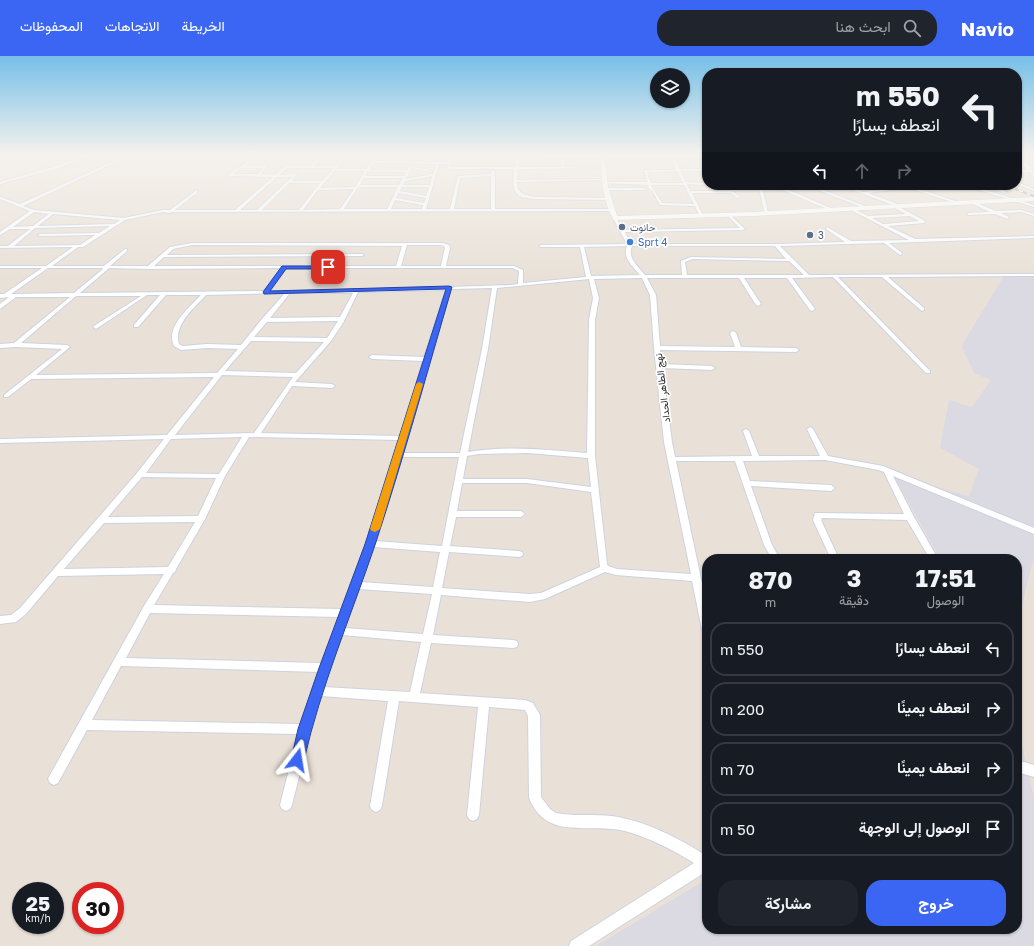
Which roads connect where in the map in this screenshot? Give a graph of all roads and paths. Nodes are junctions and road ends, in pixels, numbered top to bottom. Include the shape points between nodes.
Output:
1 (39, 197) edge
2 (190, 197) edge
3 (253, 197) edge
4 (273, 197) edge
5 (311, 197) edge
6 (350, 197) edge
7 (420, 197) edge
8 (455, 197) edge
9 (493, 197) edge
10 (525, 197) edge
11 (657, 197) edge
12 (691, 197) edge
13 (763, 197) edge
14 (801, 197) edge
15 (838, 197) edge
16 (872, 197) edge
17 (939, 197) edge
18 (1002, 197) edge
19 (1015, 197) edge
20 (0, 198) edge
21 (427, 198) joint
22 (394, 199) joint
23 (608, 199) joint
24 (1034, 199) edge
25 (1014, 200) junction
26 (1024, 200) junction
27 (956, 202) junction
28 (972, 202) junction
29 (425, 204) junction
30 (21, 205) junction
31 (696, 205) junction
32 (896, 206) junction
33 (1034, 206) edge
34 (868, 208) junction
35 (389, 209) junction
36 (424, 209) junction
37 (851, 209) junction
38 (237, 210) junction
39 (259, 210) junction
40 (342, 210) junction
41 (452, 210) junction
42 (493, 210) junction
43 (612, 210) junction
44 (833, 210) junction
45 (33, 211) junction
46 (171, 211) junction
47 (300, 211) junction
48 (53, 212) junction
49 (766, 213) junction
50 (996, 213) junction
51 (68, 214) junction
52 (968, 214) dead end
53 (700, 215) junction
54 (728, 215) junction
55 (911, 215) junction
56 (1034, 215) edge
57 (162, 216) dead end
58 (868, 217) junction
59 (112, 218) junction
60 (615, 218) junction
61 (1008, 218) dead end
62 (124, 219) junction
63 (56, 223) dead end
64 (115, 225) junction
65 (882, 225) junction
66 (51, 226) junction
67 (35, 227) junction
68 (8, 228) junction
69 (827, 228) dead end
70 (624, 231) junction
71 (0, 234) edge
72 (101, 234) junction
73 (40, 235) junction
74 (1034, 237) edge
75 (36, 239) dead end
76 (884, 241) junction
77 (914, 241) junction
78 (849, 242) junction
79 (31, 243) dead end
80 (215, 243) junction
81 (320, 244) junction
82 (368, 244) junction
83 (405, 244) junction
84 (269, 245) junction
85 (630, 245) junction
86 (776, 245) junction
87 (26, 246) junction
88 (541, 246) dead end
89 (582, 246) junction
90 (4, 247) edge
91 (77, 247) junction
92 (126, 250) dead end
93 (900, 254) dead end
94 (258, 255) junction
95 (314, 255) junction
96 (362, 255) junction
97 (163, 256) junction
98 (202, 256) junction
99 (790, 260) junction
100 (0, 267) edge
101 (46, 267) junction
102 (353, 267) junction
103 (398, 267) junction
104 (443, 267) junction
105 (105, 268) junction
106 (148, 268) junction
107 (190, 268) junction
108 (246, 268) junction
109 (284, 268) junction
110 (303, 268) junction
111 (1034, 275) edge
112 (740, 276) junction
113 (788, 276) junction
114 (808, 276) junction
115 (834, 276) junction
116 (884, 276) junction
117 (590, 277) junction
118 (644, 277) junction
119 (685, 277) junction
120 (520, 285) junction
121 (495, 286) junction
122 (449, 287) junction
123 (356, 291) junction
124 (266, 292) junction
125 (289, 292) junction
126 (205, 293) junction
127 (146, 294) junction
128 (164, 294) junction
129 (2, 296) edge
130 (14, 296) junction
131 (75, 296) junction
132 (758, 304) dead end
133 (0, 307) edge
134 (812, 309) dead end
135 (922, 309) dead end
136 (342, 319) junction
137 (264, 320) junction
138 (136, 326) dead end
139 (96, 327) dead end
140 (733, 333) dead end
141 (248, 339) junction
142 (329, 340) junction
143 (16, 345) junction
144 (0, 346) edge
145 (242, 347) junction
146 (657, 348) junction
147 (738, 350) junction
148 (796, 350) dead end
149 (372, 357) dead end
150 (427, 359) junction
151 (660, 366) junction
152 (712, 368) dead end
153 (928, 372) dead end
154 (220, 374) junction
155 (297, 375) junction
156 (30, 377) junction
157 (290, 384) junction
158 (332, 386) dead end
159 (6, 396) dead end
160 (810, 429) dead end
161 (746, 431) dead end
162 (252, 435) junction
163 (169, 436) junction
164 (403, 438) junction
165 (0, 441) edge
166 (398, 455) junction
167 (463, 455) junction
168 (591, 456) junction
169 (738, 458) junction
170 (756, 458) junction
171 (825, 458) junction
172 (672, 459) junction
173 (887, 471) junction
174 (140, 476) junction
175 (221, 476) junction
176 (459, 481) junction
177 (747, 483) junction
178 (831, 488) dead end
179 (594, 490) junction
180 (453, 514) junction
181 (521, 514) dead end
182 (910, 517) junction
183 (201, 519) junction
184 (102, 520) junction
185 (1034, 531) edge
186 (370, 544) junction
187 (446, 548) junction
188 (519, 554) dead end
189 (773, 554) edge
190 (834, 554) edge
191 (931, 554) edge
192 (605, 568) junction
193 (172, 570) junction
194 (56, 573) junction
195 (697, 578) junction
196 (357, 585) junction
197 (438, 591) junction
198 (702, 596) edge
199 (147, 609) junction
200 (346, 613) junction
201 (0, 620) edge
202 (339, 631) junction
203 (428, 639) junction
204 (513, 644) dead end
205 (119, 662) junction
206 (325, 668) junction
207 (318, 691) junction
208 (394, 696) junction
209 (414, 697) junction
210 (484, 702) junction
211 (83, 725) junction
212 (305, 729) junction
213 (1022, 767) edge
214 (1034, 771) edge
215 (54, 778) dead end
216 (286, 805) dead end
217 (376, 806) dead end
218 (473, 815) dead end
219 (702, 860) edge
220 (702, 866) edge
221 (576, 946) edge

1 - 30 street
2 - 46 street
3 - 38 street
4 - 39 street
5 - 47 street
6 - 40 street
7 - 21 street
8 - 41 street
9 - 42 street
10 - 23 street
11 - 31 street via 662,205
12 - 31 street
13 - 49 street
14 - 44 street
15 - 34 street
16 - 32 street
17 - 27 street
18 - 25 street
19 - 26 street
20 - 30 street
21 - 29 street
22 - 29 street
22 - 35 street
23 - 43 street, نهج الطاهر الحداد
24 - 26 street
25 - 26 street
25 - 28 street
25 - 33 street
27 - 28 street
27 - 32 street
28 - 50 street
29 - 36 street
30 - 45 street
31 - 53 street
32 - 34 street
32 - 55 street
34 - 37 street
35 - 36 street
35 - 40 street
36 - 41 street
37 - 44 street
37 - 58 street
38 - 39 street
38 - 46 street
39 - 47 street
40 - 47 street
41 - 42 street
42 - 43 street
43 - 60 street, نهج الطاهر الحداد
44 - 49 street
45 - 48 street
45 - 68 street
46 - 57 street
46 - 62 street via 153,212
48 - 51 street
48 - 67 street
49 - 54 street
50 - 52 street
50 - 56 street via 1024,211
50 - 61 street
51 - 59 street
51 - 59 street via 61,219
53 - 54 street
53 - 60 street
54 - 70 street via 743,229
55 - 58 street
55 - 65 street via 924,222
58 - 65 street
59 - 62 street
60 - 70 street, نهج الطاهر الحداد
62 - 64 street
63 - 66 street
64 - 66 street
64 - 72 street
65 - 77 street
66 - 67 street
66 - 73 street
67 - 68 street
67 - 90 street
68 - 71 street
69 - 78 street
70 - 85 street, نهج الطاهر الحداد
72 - 73 street
72 - 91 street
73 - 75 street
74 - 77 street
76 - 77 street
76 - 78 street
76 - 93 street
78 - 86 street
79 - 87 street
80 - 84 street
80 - 97 street via 174,247
80 - 98 street
81 - 82 street
81 - 84 street
81 - 95 street
82 - 83 street
82 - 96 street
83 - 103 street
83 - 104 street via 447,246
84 - 94 street
85 - 86 street
85 - 89 street
85 - 118 street, نهج الطاهر الحداد via 628,258
86 - 99 street
87 - 90 street
87 - 91 street
88 - 89 street
89 - 117 street
91 - 101 street
92 - 105 street
94 - 95 street
94 - 98 street
94 - 108 street
95 - 96 street
95 - 110 street
96 - 102 street
97 - 98 street
97 - 106 street
98 - 107 street
99 - 114 street
99 - 119 street via 690,258 683,261
100 - 101 street
101 - 105 street
101 - 129 street
102 - 103 street
102 - 110 street
103 - 104 street
104 - 120 street via 517,268 521,272
105 - 106 street
105 - 131 street
106 - 107 street
107 - 108 street
108 - 109 street
109 - 110 street
109 - 124 street
111 - 116 street
112 - 113 street
112 - 119 street
112 - 132 street
113 - 114 street
113 - 134 street
114 - 115 street
115 - 116 street
115 - 153 street
116 - 135 street
117 - 118 street
117 - 120 street
117 - 168 street via 596,298 592,325
118 - 119 street
118 - 146 street, نهج الطاهر الحداد via 653,295
120 - 121 street
121 - 122 street
121 - 167 street via 484,355
122 - 123 street
122 - 150 street
123 - 125 street
123 - 136 street
124 - 125 street
124 - 126 street
125 - 137 street
126 - 128 street
126 - 145 street via 177,326 174,337 176,345 185,348
127 - 128 street
127 - 131 street
127 - 139 street
128 - 138 street
129 - 130 street
130 - 131 street
130 - 133 street
131 - 143 street
136 - 137 street
136 - 142 street
137 - 141 street
140 - 147 street
141 - 142 street
141 - 145 street
142 - 155 street
143 - 144 street
143 - 156 street via 67,346
145 - 154 street
146 - 147 street
146 - 151 street, نهج الطاهر الحداد
147 - 148 street
149 - 150 street
150 - 164 street
151 - 152 street
151 - 172 street, نهج الطاهر الحداد
154 - 155 street
154 - 156 street
154 - 163 street
155 - 157 street
156 - 159 street
157 - 158 street
157 - 162 street
160 - 171 street
161 - 170 street
162 - 163 street
162 - 164 street
162 - 175 street
163 - 165 street
163 - 174 street
164 - 166 street
166 - 167 street
166 - 186 street
167 - 168 street via 528,450
167 - 176 street
168 - 179 street
169 - 170 street
169 - 172 street
169 - 177 street
170 - 171 street
171 - 173 street
172 - 195 street, نهج الطاهر الحداد
173 - 182 street
173 - 185 street
174 - 175 street
174 - 184 street
175 - 183 street
176 - 179 street via 528,481
176 - 180 street
177 - 178 street
177 - 189 street
179 - 192 street
180 - 181 street
180 - 187 street
182 - 190 street via 818,515 817,520
182 - 191 street
183 - 184 street
183 - 193 street
184 - 194 street
186 - 187 street
186 - 196 street
187 - 188 street
187 - 197 street
192 - 195 street via 616,572
192 - 197 street via 534,598
193 - 194 street
193 - 199 street
194 - 201 street via 23,612 13,619
195 - 198 street, نهج الطاهر الحداد
196 - 197 street
196 - 200 street
197 - 203 street
199 - 200 street
199 - 205 street
200 - 202 street
202 - 203 street
202 - 206 street
203 - 204 street
203 - 209 street
205 - 206 street
205 - 211 street
206 - 207 street
207 - 208 street
207 - 212 street
208 - 209 street
208 - 217 street
209 - 210 street
210 - 218 street
210 - 219 street via 525,705 532,710 535,798 546,814 565,820 611,822 636,828 681,847
211 - 212 street
211 - 215 street
212 - 216 street
213 - 214 street
220 - 221 street

